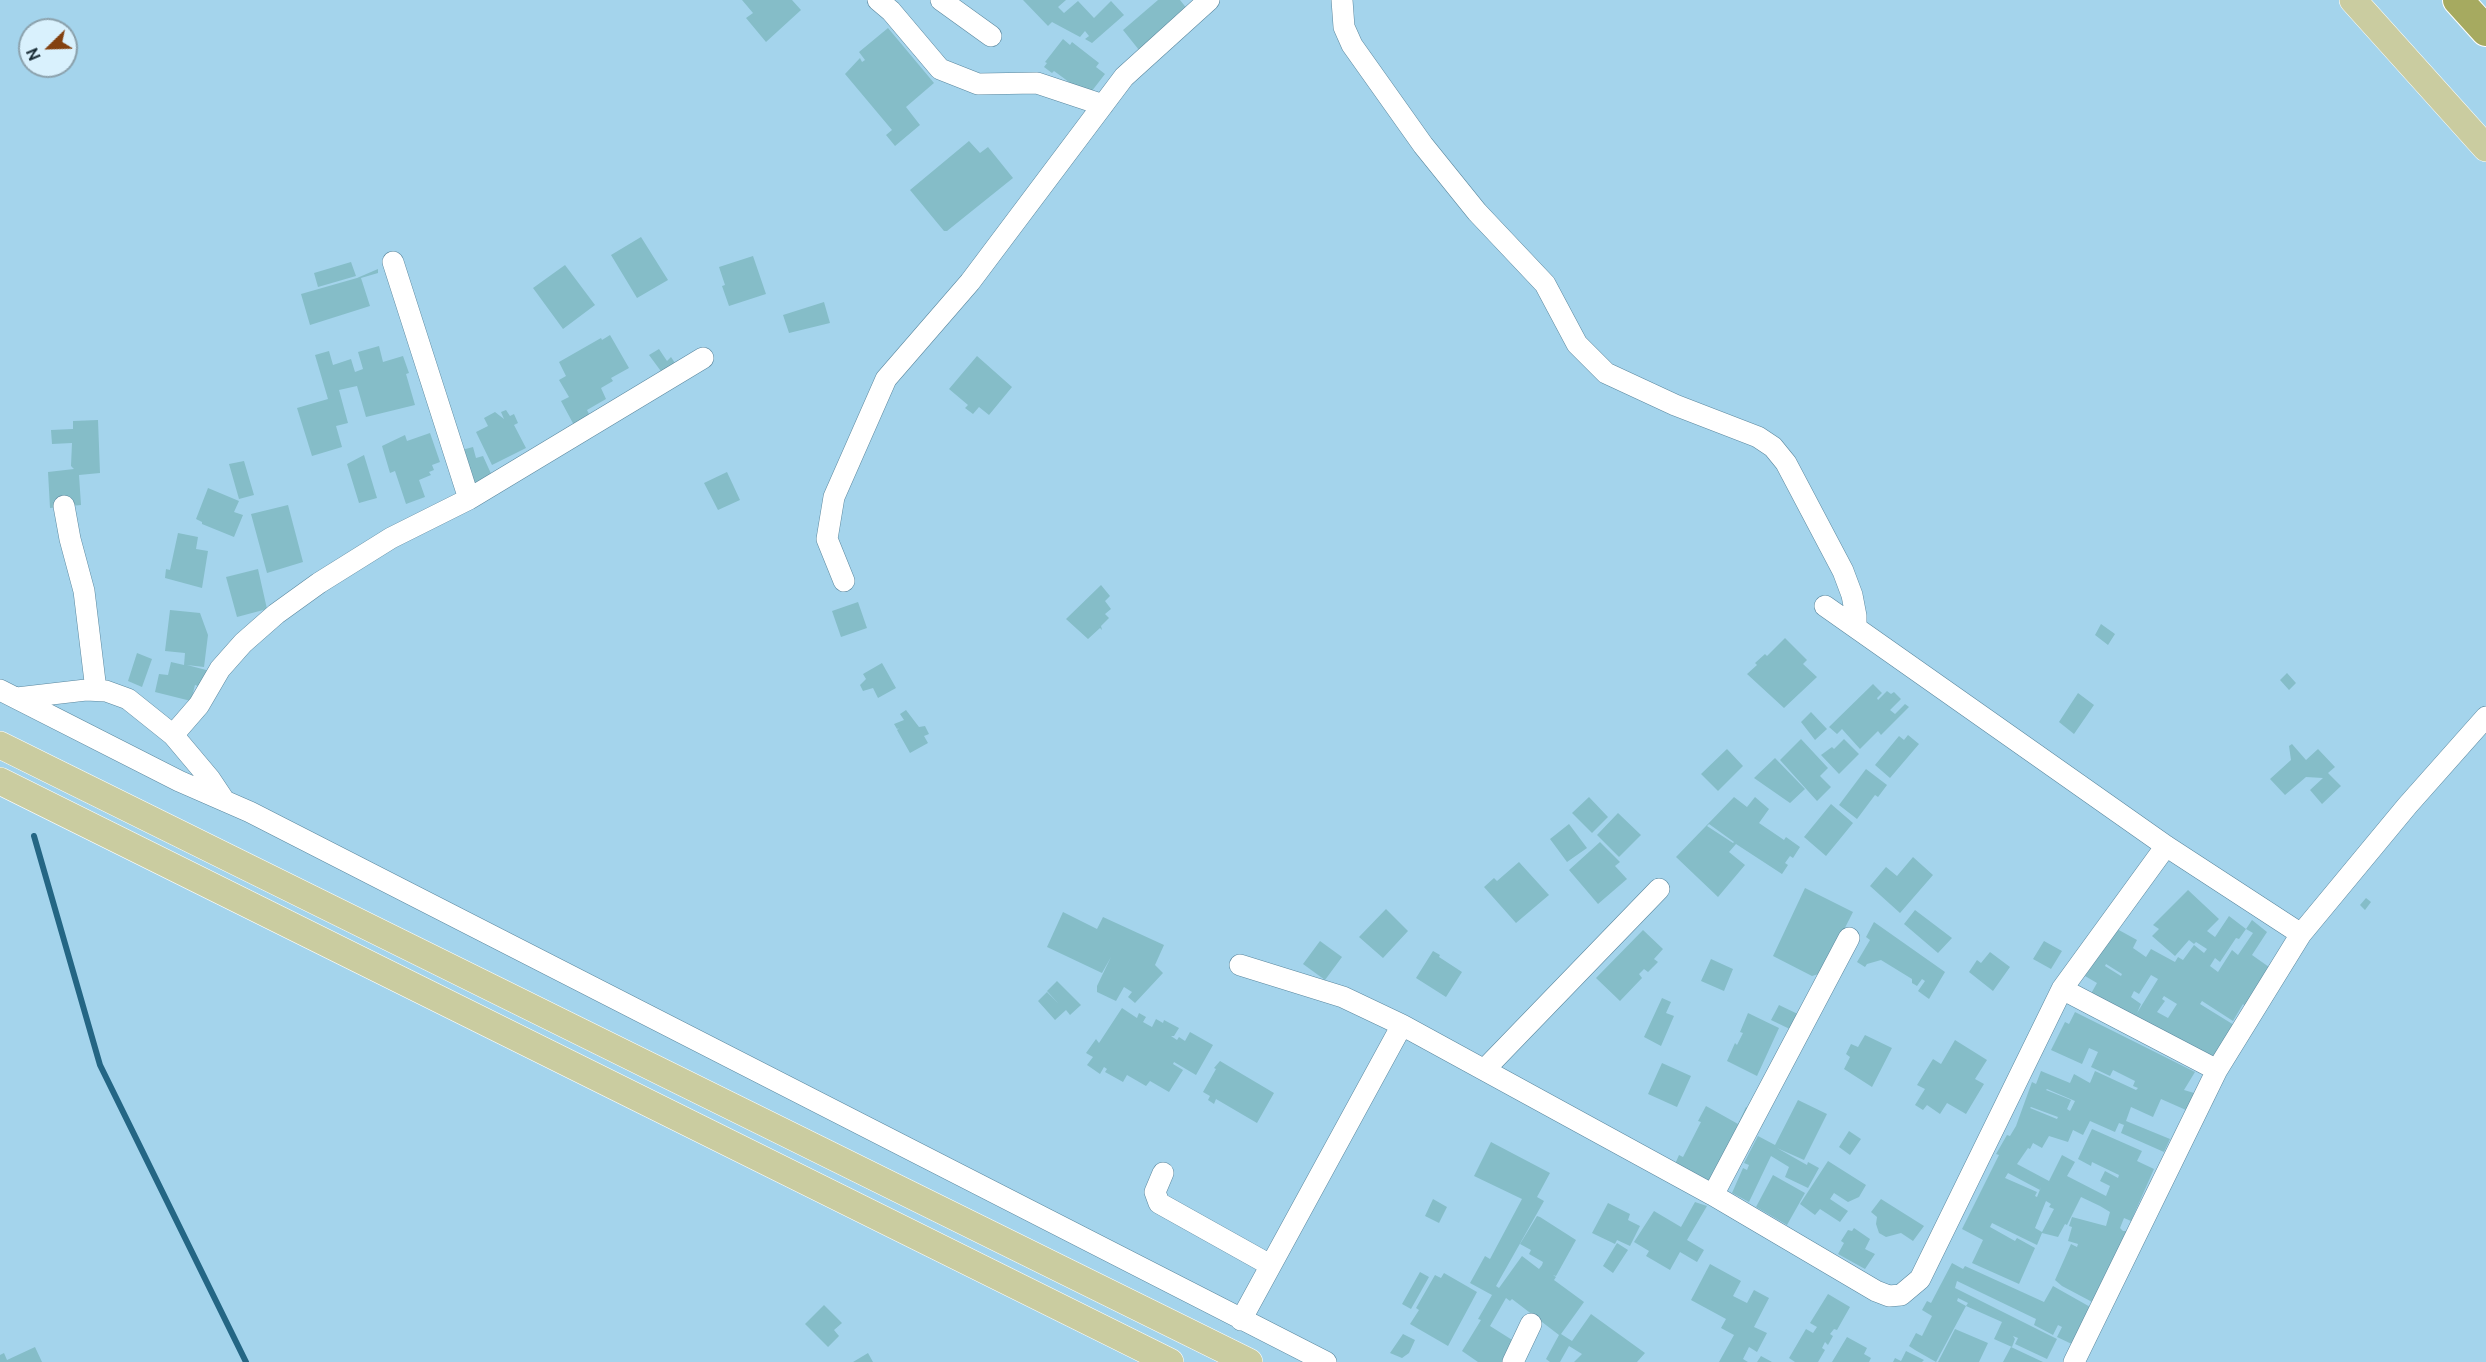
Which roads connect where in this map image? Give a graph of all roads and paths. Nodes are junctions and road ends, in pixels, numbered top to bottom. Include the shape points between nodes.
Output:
1 (878, 0) edge
2 (941, 0) edge
3 (1209, 0) edge
4 (1342, 0) edge
5 (2354, 0) edge
6 (2458, 0) edge
7 (2486, 31) edge
8 (990, 36) dead end
9 (1103, 105) junction
10 (2486, 148) edge
11 (393, 262) dead end
12 (703, 358) dead end
13 (470, 500) junction
14 (64, 506) dead end
15 (844, 581) dead end
16 (1826, 606) dead end
17 (1856, 627) junction
18 (96, 690) junction
19 (8, 694) edge
20 (2486, 717) edge
21 (173, 735) junction
22 (0, 744) edge
23 (0, 781) edge
24 (225, 801) junction
25 (2166, 846) junction
26 (1659, 889) dead end
27 (2301, 934) junction
28 (1849, 938) dead end
29 (1240, 965) dead end
30 (2062, 989) junction
31 (1402, 1025) junction
32 (1485, 1069) junction
33 (2217, 1070) junction
34 (1163, 1173) dead end
35 (1713, 1195) junction
36 (1270, 1265) junction
37 (1241, 1320) junction
38 (1531, 1324) dead end
39 (1170, 1362) edge
40 (1249, 1362) edge
41 (1326, 1362) edge
42 (1513, 1362) edge
43 (2074, 1362) edge

1 - 9 street via 940,69 978,84 1037,83
2 - 8 street
3 - 9 street via 1124,77
4 - 17 street via 1344,27 1352,45 1423,146 1477,212 1545,284 1577,344 1606,373 1758,437 1773,447 1786,463 1843,571
5 - 10 main road
6 - 7 highway
9 - 15 street via 970,282 886,379 834,497 827,539
11 - 13 street
12 - 13 street
13 - 21 street via 391,538 276,614 220,669 195,711
14 - 18 street via 84,591
16 - 17 street
17 - 25 street
18 - 19 street
18 - 21 street via 128,699
19 - 24 street
20 - 27 street
21 - 24 street
22 - 40 main road
23 - 39 main road
24 - 37 street
25 - 27 street
25 - 30 street
26 - 32 street
27 - 33 street
28 - 35 street
29 - 31 street via 1343,997
30 - 33 street
30 - 35 street via 1920,1279 1901,1295 1876,1291
31 - 32 street
31 - 36 street
32 - 35 street
33 - 43 street
34 - 36 street via 1155,1192 1158,1203
36 - 37 street
37 - 41 street
38 - 42 street

